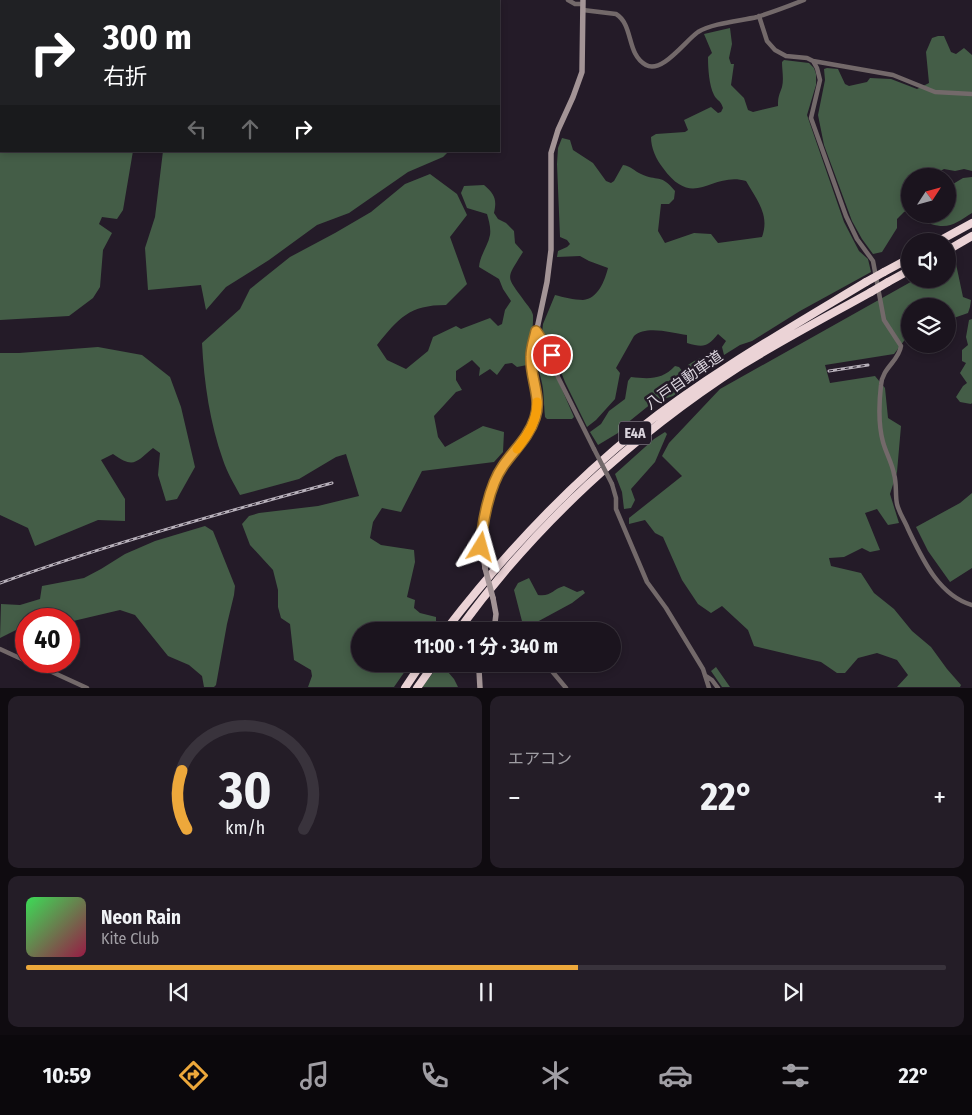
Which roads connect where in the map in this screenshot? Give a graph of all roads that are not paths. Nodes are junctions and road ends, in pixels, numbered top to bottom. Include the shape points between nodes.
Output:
1 (568, 0) edge
2 (804, 0) edge
3 (583, 5) edge
4 (759, 16) junction
5 (813, 62) junction
6 (972, 94) edge
7 (972, 222) edge
8 (953, 233) edge
9 (972, 236) edge
10 (956, 245) edge
11 (901, 263) edge
12 (901, 275) edge
13 (536, 331) junction
14 (972, 605) edge
15 (452, 622) edge
16 (465, 622) edge
17 (495, 622) edge
18 (0, 648) edge
19 (15, 655) edge
20 (416, 672) edge
21 (428, 672) edge
22 (479, 672) edge
23 (553, 672) edge
24 (54, 673) edge
25 (706, 676) junction
26 (87, 688) edge
27 (405, 688) edge
28 (417, 688) edge
29 (480, 688) edge
30 (566, 688) edge
31 (709, 688) edge
32 (718, 688) edge

1 - 3 street
2 - 4 street
3 - 4 street via 620,16 636,56 650,67 665,62 703,30
3 - 13 street via 580,79 551,153 552,250
4 - 5 street via 765,35 775,50
5 - 6 street via 893,75 935,92
5 - 14 street via 820,80 811,118 846,216 873,262 884,320 901,346 900,354 884,372 879,406 883,441 895,475 897,505 934,576 961,602
7 - 8 highway
9 - 10 highway
11 - 15 highway, 八戸自動車道 / E4A, bridge via 736,360 638,430 527,532
12 - 16 highway, 八戸自動車道 / E4A, bridge via 741,366 674,413 574,498 534,538
13 - 17 street, bridge via 531,357 536,417 525,439 494,483 481,540
13 - 25 street, bridge via 552,355 558,378 612,484 616,510 647,582
18 - 19 street
20 - 27 highway
21 - 28 highway
22 - 29 street
23 - 30 street
24 - 26 street
25 - 31 street
25 - 32 street

